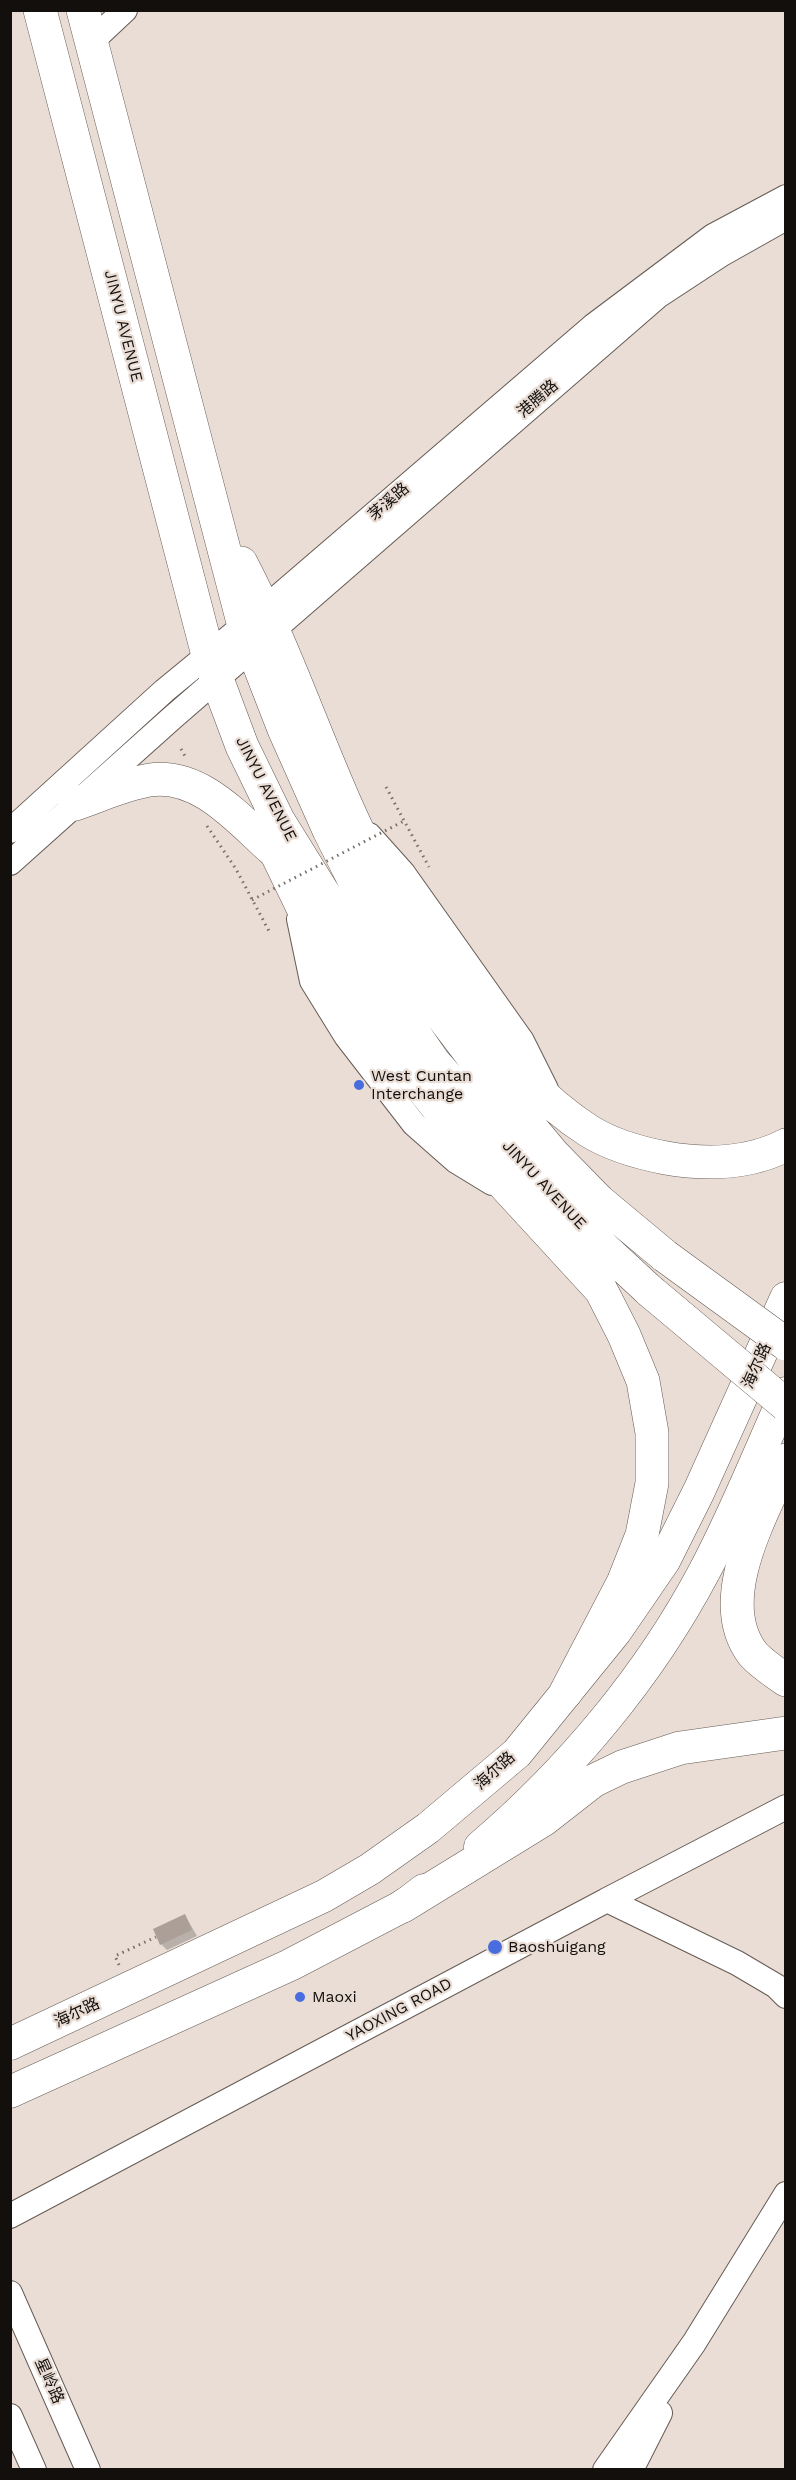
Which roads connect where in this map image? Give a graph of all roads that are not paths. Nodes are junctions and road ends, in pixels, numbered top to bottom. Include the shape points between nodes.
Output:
1 (40, 10) edge
2 (83, 10) edge
3 (125, 10) edge
4 (92, 42) junction
5 (786, 197) edge
6 (786, 218) edge
7 (306, 602) joint
8 (259, 628) junction
9 (213, 667) junction
10 (242, 746) junction
11 (75, 804) junction
12 (10, 831) edge
13 (273, 850) junction
14 (10, 863) edge
15 (786, 1145) edge
16 (786, 1298) edge
17 (786, 1344) edge
18 (786, 1393) edge
19 (786, 1405) edge
20 (786, 1460) edge
21 (786, 1680) edge
22 (566, 1692) junction
23 (786, 1732) edge
24 (786, 1807) edge
25 (606, 1900) junction
26 (403, 1906) junction
27 (786, 1996) edge
28 (10, 2044) edge
29 (10, 2092) edge
30 (786, 2194) edge
31 (10, 2216) edge
32 (10, 2293) edge
33 (694, 2343) junction
34 (10, 2416) edge
35 (34, 2469) edge
36 (88, 2469) edge
37 (605, 2469) edge
38 (631, 2469) edge

1 - 9 highway, JINYU AVENUE
2 - 4 highway, JINYU AVENUE
3 - 4 street
4 - 8 highway, JINYU AVENUE via 214,513
5 - 8 street, 茅溪路 via 713,236 593,326
6 - 7 street, 港腾路 via 658,296
7 - 8 street, 茅溪路
8 - 9 street, 茅溪路
8 - 15 highway via 383,880 465,1005 518,1072 591,1132 635,1152 681,1161 732,1162
8 - 17 highway, JINYU AVENUE, bridge via 329,830 362,896 417,983 553,1154 599,1201 664,1256
9 - 10 highway, JINYU AVENUE
9 - 11 street, 茅溪路
9 - 12 street, 茅溪路 via 164,691
10 - 13 highway
10 - 19 highway, JINYU AVENUE, bridge via 278,820 379,983 433,1060 595,1240
11 - 13 highway via 141,782 176,781 209,794
11 - 14 street, 茅溪路
13 - 22 highway via 319,941 368,1020 417,1084 601,1290 643,1381 652,1433 652,1483 642,1535
16 - 22 main road, 海尔路 via 730,1426 664,1561 616,1631
18 - 26 main road via 704,1572 637,1676 561,1772 516,1817
20 - 21 highway via 748,1549 736,1608 742,1633 753,1653
22 - 28 main road, 海尔路 via 517,1753 428,1828 370,1869 276,1921
23 - 26 highway via 680,1748 622,1767 593,1781 543,1820
24 - 25 street, YAOXING ROAD
25 - 27 street via 737,1963
25 - 31 street, YAOXING ROAD
26 - 29 main road via 290,1965
30 - 33 street
32 - 36 street, 星岭路
33 - 37 street
33 - 38 street
34 - 35 street

